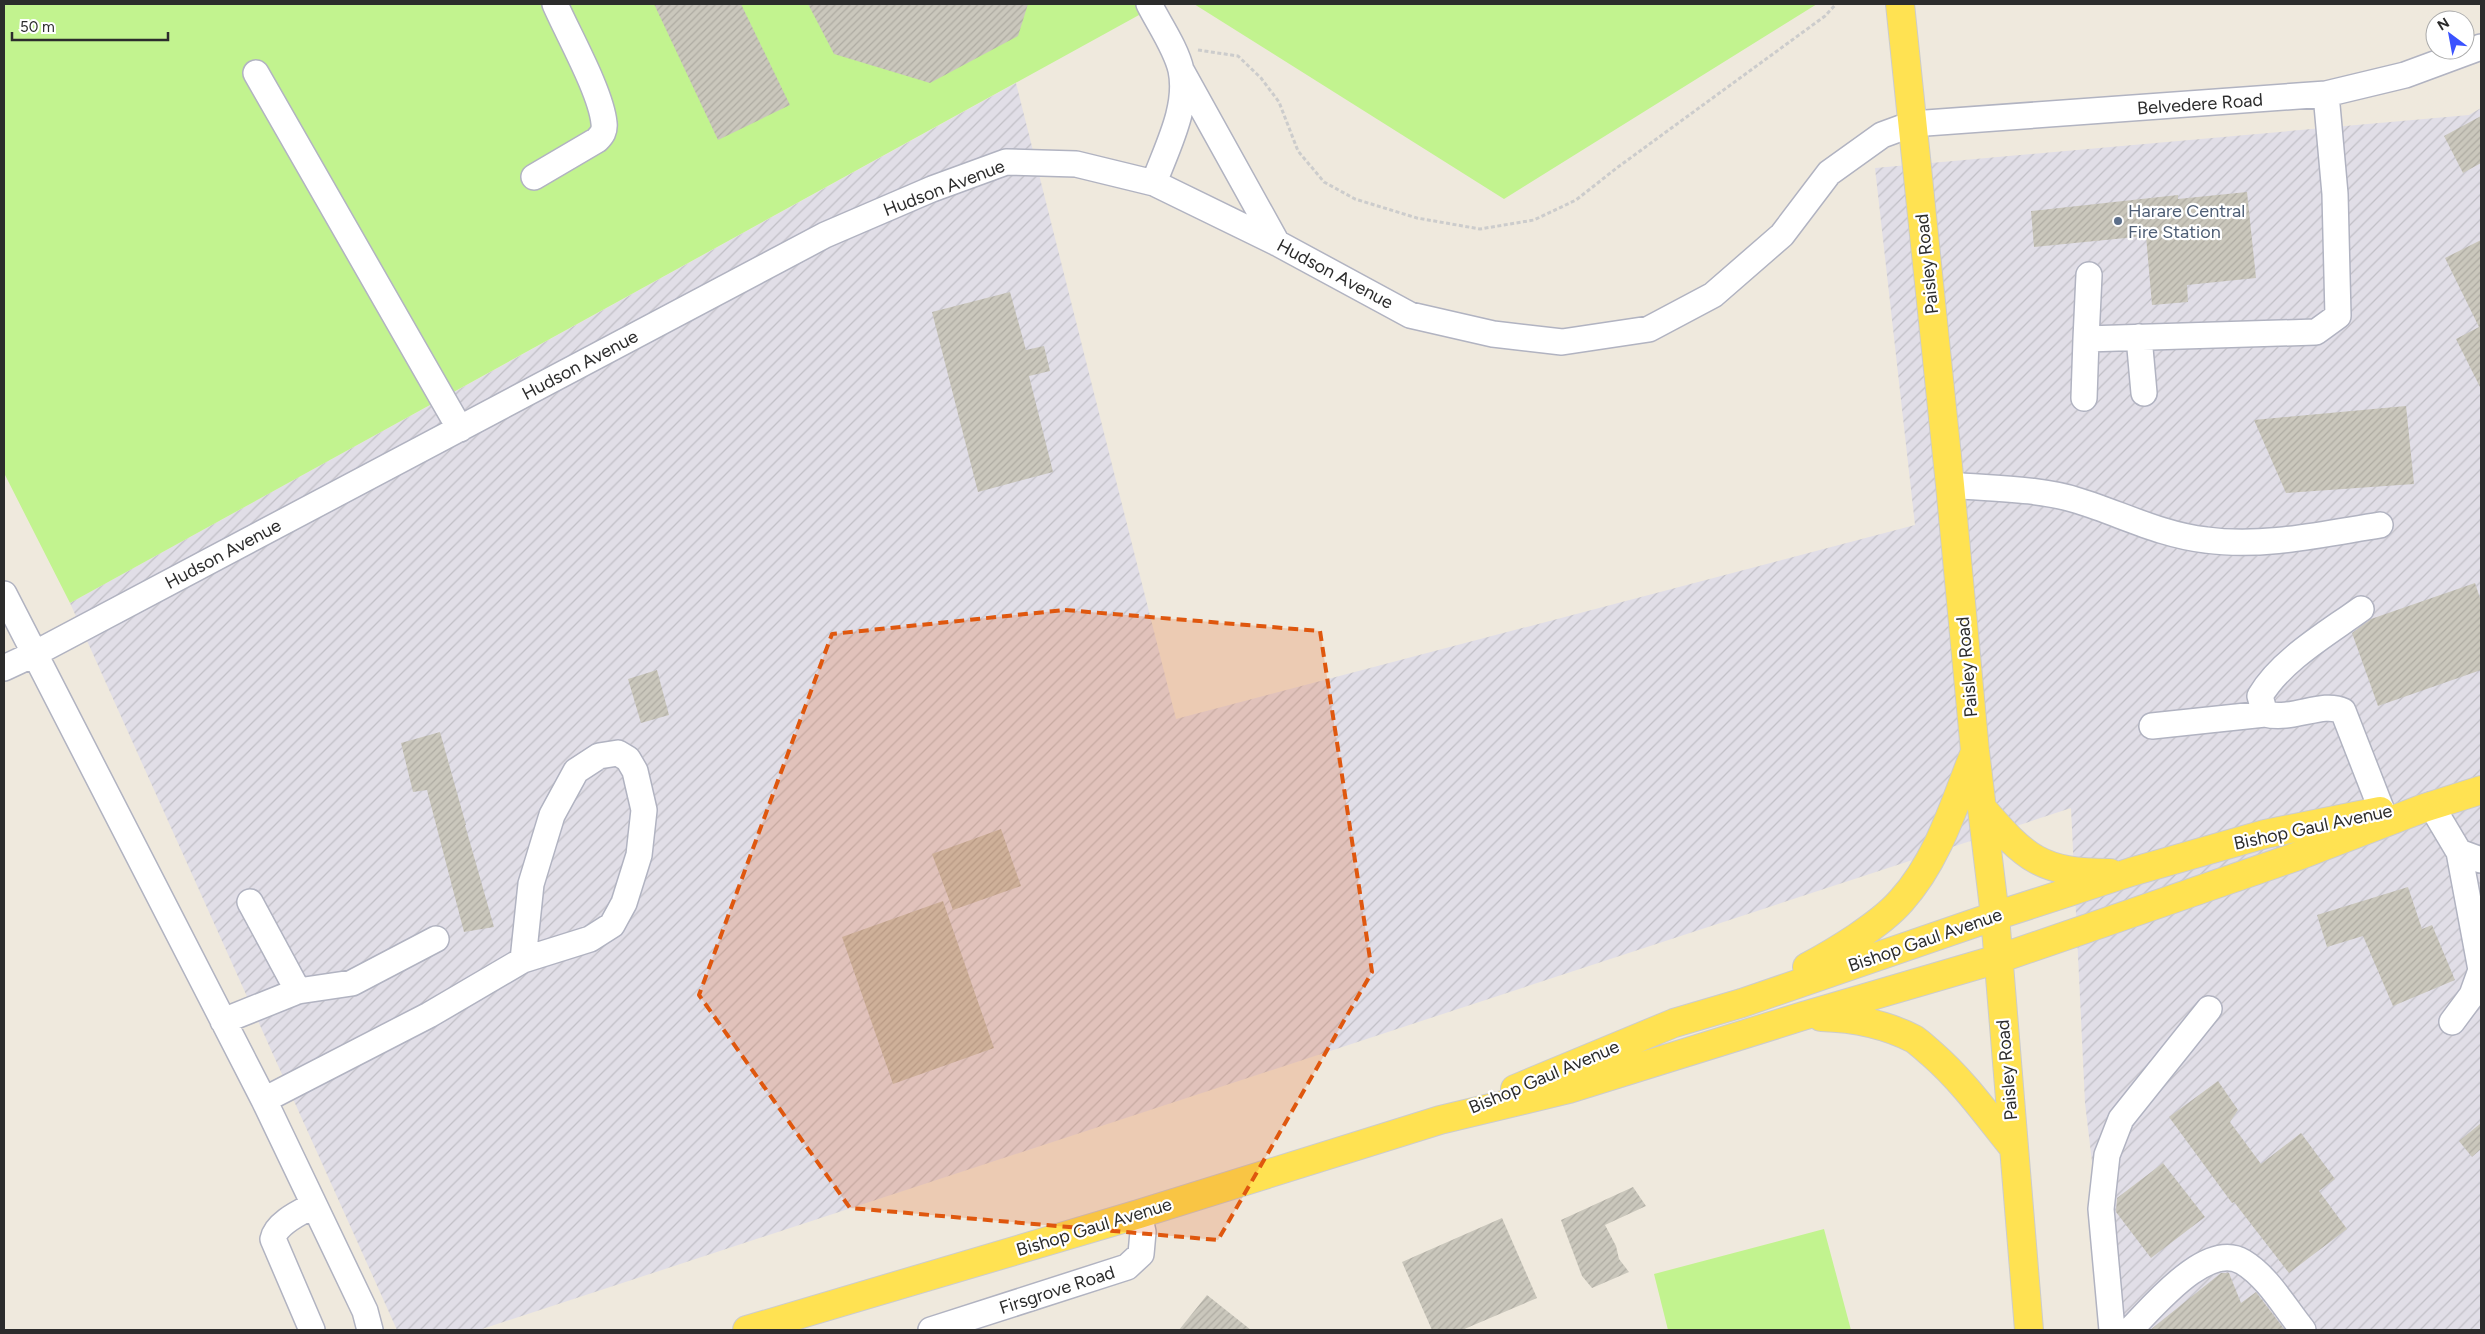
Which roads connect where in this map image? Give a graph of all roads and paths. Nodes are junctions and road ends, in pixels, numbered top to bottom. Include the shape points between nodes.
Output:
1 (555, 4) edge
2 (1149, 4) edge
3 (1836, 4) edge
4 (1900, 4) edge
5 (1170, 46) junction
6 (2481, 47) edge
7 (1181, 70) junction
8 (256, 74) dead end
9 (2326, 94) junction
10 (1912, 124) junction
11 (534, 176) dead end
12 (1154, 183) junction
13 (1277, 244) junction
14 (2089, 275) dead end
15 (2139, 337) junction
16 (2086, 339) junction
17 (2144, 393) dead end
18 (2084, 398) dead end
19 (460, 429) junction
20 (1950, 485) junction
21 (2380, 525) dead end
22 (4, 594) edge
23 (2361, 609) dead end
24 (34, 654) junction
25 (4, 668) edge
26 (2265, 714) junction
27 (2152, 726) dead end
28 (1975, 751) junction
29 (2481, 790) edge
30 (2428, 807) junction
31 (1982, 808) junction
32 (2382, 811) junction
33 (2470, 856) edge
34 (2131, 872) junction
35 (250, 902) dead end
36 (1995, 916) junction
37 (436, 939) dead end
38 (1998, 959) junction
39 (523, 960) junction
40 (298, 991) junction
41 (1742, 1003) junction
42 (2208, 1009) dead end
43 (1803, 1016) junction
44 (223, 1021) junction
45 (2452, 1022) dead end
46 (264, 1100) junction
47 (1440, 1120) junction
48 (2013, 1147) junction
49 (314, 1206) junction
50 (1139, 1214) junction
51 (312, 1330) edge
52 (370, 1330) edge
53 (747, 1330) edge
54 (931, 1330) edge
55 (2029, 1330) edge
56 (2112, 1330) edge
57 (2130, 1330) edge
58 (2303, 1330) edge

1 - 11 street via 599,101 603,134
2 - 5 street
3 - 5 path via 1825,16 1576,200 1534,220 1480,229 1417,218 1355,199 1324,182 1298,151 1279,102 1261,78 1238,56
4 - 10 main road, Paisley Road
5 - 7 street
6 - 9 street, Belvedere Road via 2405,75
7 - 12 street via 1178,116
7 - 13 street
8 - 19 street
9 - 10 street, Belvedere Road
9 - 15 street via 2336,194 2338,316 2316,332
10 - 13 street, Hudson Avenue via 1882,136 1829,173 1782,235 1713,295 1649,329 1562,342 1493,334 1410,314
10 - 20 main road, Paisley Road
12 - 13 street, Hudson Avenue
12 - 19 street, Hudson Avenue via 1076,164 1006,162 932,189 825,235
14 - 16 street
15 - 16 street
15 - 17 street
16 - 18 street
19 - 24 street, Hudson Avenue
20 - 21 street via 2057,495 2145,526 2206,540 2277,541
20 - 28 main road, Paisley Road
22 - 24 street
23 - 26 street via 2310,645 2267,684 2260,696
24 - 25 street, Hudson Avenue
24 - 44 street
26 - 27 street
26 - 32 street via 2279,718 2334,706 2343,710
28 - 31 main road, Paisley Road
28 - 41 main road via 1944,833 1900,902 1834,953
29 - 30 main road, Bishop Gaul Avenue
30 - 32 main road, Bishop Gaul Avenue
30 - 33 street
30 - 38 main road, Bishop Gaul Avenue via 2292,858
31 - 34 main road via 2012,843 2032,858 2056,869 2082,873
31 - 36 main road, Paisley Road
32 - 34 main road, Bishop Gaul Avenue via 2265,834
33 - 45 street via 2480,970 2472,995
34 - 36 main road, Bishop Gaul Avenue
35 - 40 street
36 - 38 main road, Paisley Road
36 - 41 main road, Bishop Gaul Avenue
37 - 40 street via 352,983
38 - 43 main road, Bishop Gaul Avenue
38 - 48 main road, Paisley Road
39 - 39 street via 590,939 612,925 624,903 639,855 644,810 635,771 628,759 618,753 599,756 576,771 552,815 531,884
39 - 46 street via 429,1014
40 - 44 street
41 - 47 main road, Bishop Gaul Avenue via 1674,1023
42 - 56 street via 2121,1120 2107,1155 2101,1209
43 - 47 main road, Bishop Gaul Avenue via 1569,1090
43 - 48 main road via 1867,1022 1915,1040 1967,1089
44 - 46 street
46 - 49 street
47 - 50 main road, Bishop Gaul Avenue
48 - 55 main road, Paisley Road
49 - 51 street via 284,1224 273,1238
49 - 52 street via 365,1311
50 - 53 main road, Bishop Gaul Avenue
50 - 54 street, Firsgrove Road via 1143,1232 1141,1254 1127,1267
57 - 58 street via 2168,1291 2202,1264 2225,1256 2242,1261 2260,1276

